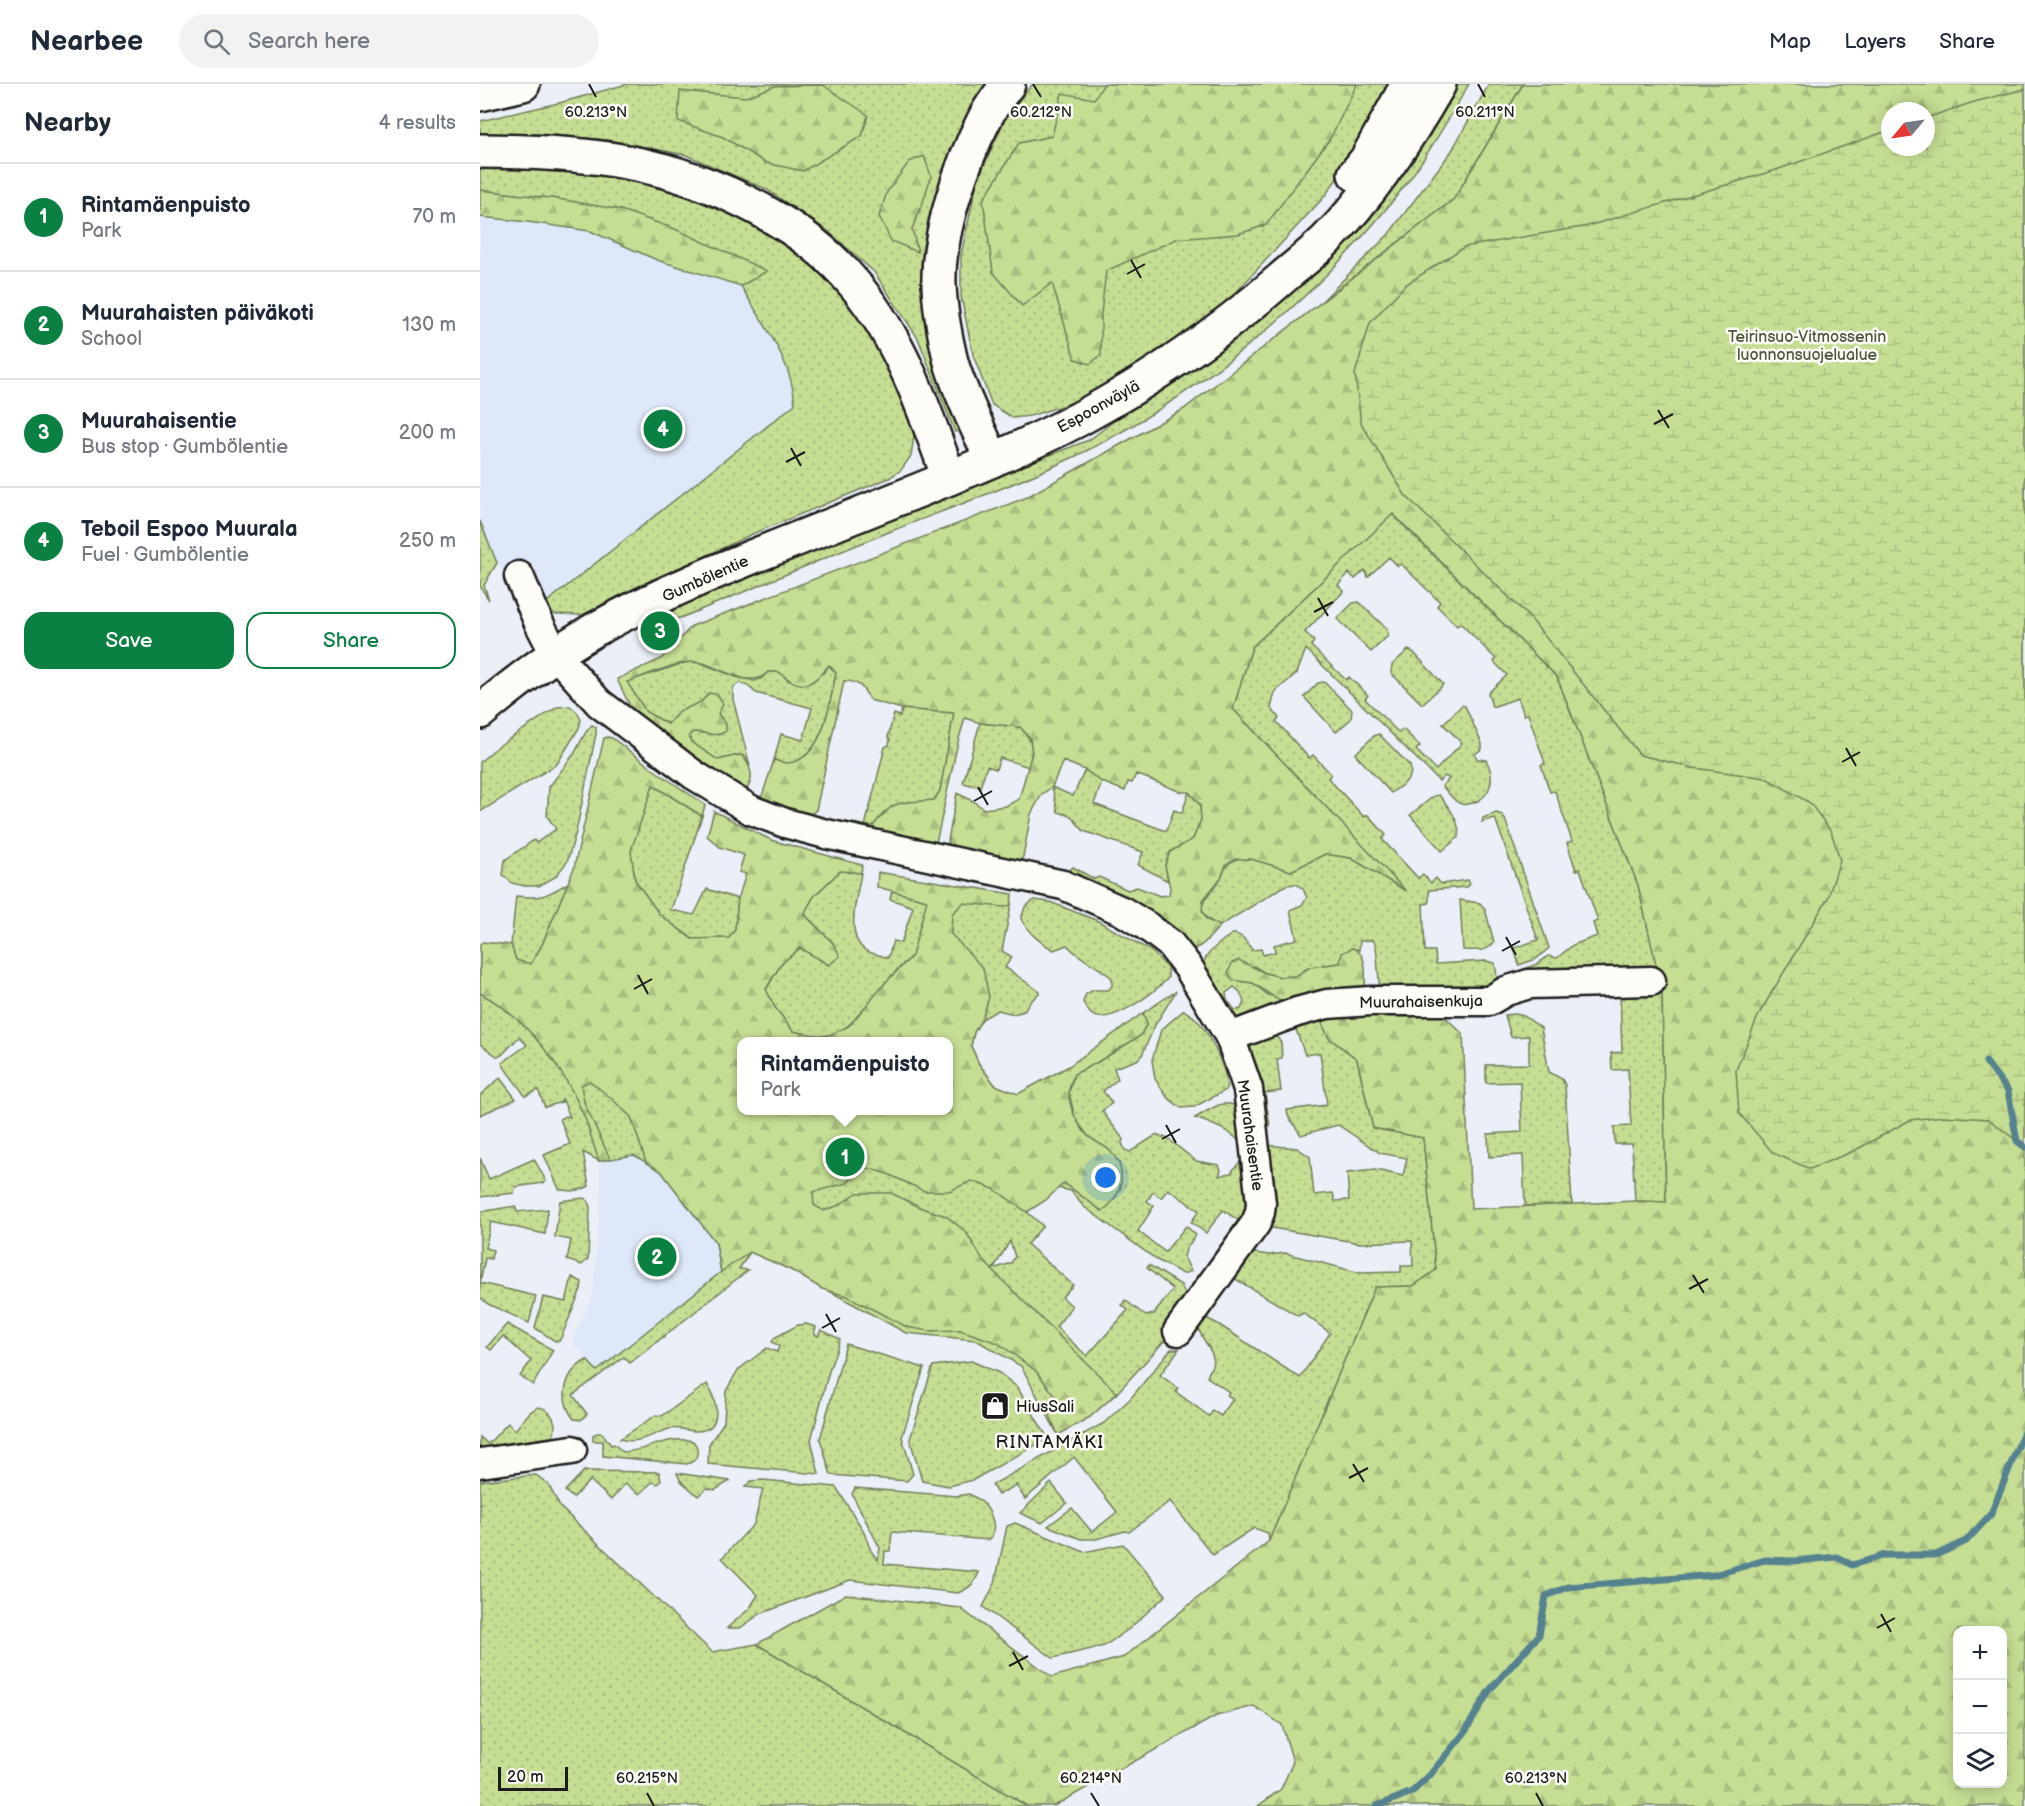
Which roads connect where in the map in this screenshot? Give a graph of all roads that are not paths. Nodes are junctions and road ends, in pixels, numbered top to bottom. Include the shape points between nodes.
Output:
1 (523, 84) edge
2 (1008, 84) edge
3 (1408, 84) edge
4 (1439, 84) edge
5 (480, 94) edge
6 (480, 151) edge
7 (1238, 317) junction
8 (992, 460) junction
9 (949, 478) junction
10 (519, 576) dead end
11 (555, 654) junction
12 (480, 712) edge
13 (1651, 981) dead end
14 (1230, 1037) junction
15 (1178, 1331) dead end
16 (572, 1450) dead end
17 (480, 1462) edge

1 - 5 main road
2 - 8 main road via 986,116 968,154 943,241 939,283 952,364
3 - 7 main road, Espoonväylä via 1367,159
4 - 7 main road, Espoonväylä via 1371,189 1326,240
6 - 9 main road via 581,155 624,160 675,173 751,205 822,248 856,286 895,346
7 - 8 main road, Espoonväylä via 1119,395
8 - 9 main road, Espoonväylä
9 - 11 main road, Gumbölentie via 690,584 630,611
10 - 11 street, Muurahaisentie
11 - 12 main road, Gumbölentie
11 - 14 street, Muurahaisentie via 599,704 694,775 751,810 826,834 1063,885 1122,911 1170,944
13 - 14 street, Muurahaisenkuja via 1529,984 1489,1001 1327,1004
14 - 15 street, Muurahaisentie via 1248,1089 1260,1212
16 - 17 street

